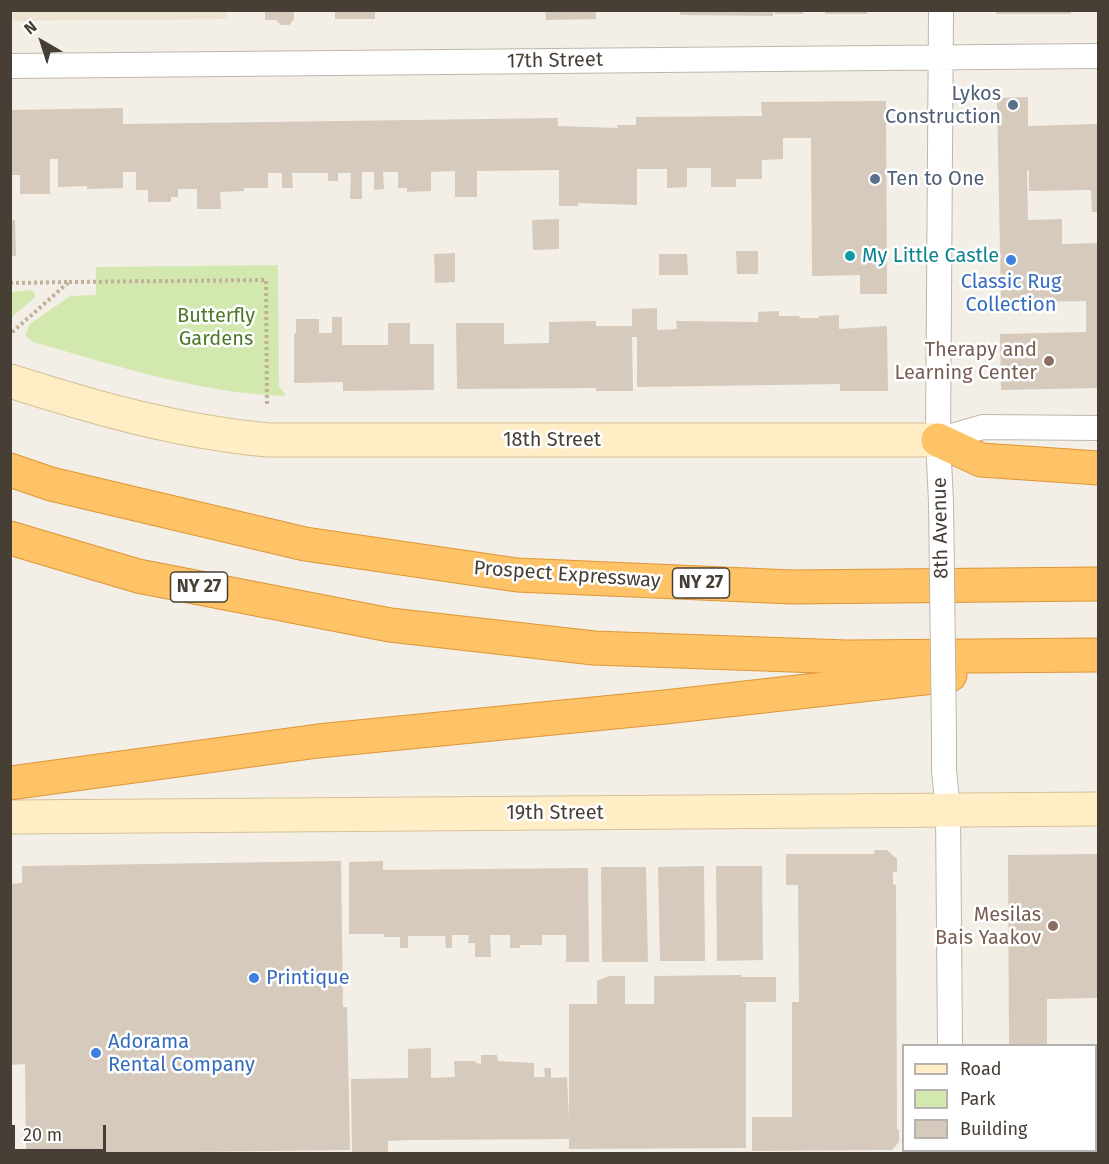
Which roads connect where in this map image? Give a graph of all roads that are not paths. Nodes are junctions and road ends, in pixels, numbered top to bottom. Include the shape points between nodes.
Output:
1 (941, 10) edge
2 (1098, 56) edge
3 (941, 57) junction
4 (10, 66) edge
5 (10, 381) edge
6 (1098, 428) edge
7 (938, 440) junction
8 (1098, 468) edge
9 (10, 470) edge
10 (10, 538) edge
11 (1098, 584) edge
12 (1098, 657) edge
13 (10, 783) edge
14 (1098, 809) edge
15 (948, 811) junction
16 (10, 817) edge
17 (950, 1044) edge

1 - 3 street, 8th Avenue
2 - 3 street, 17th Street
3 - 4 street, 17th Street
3 - 7 street, 8th Avenue
5 - 7 main road, 18th Street via 175,428 268,440
6 - 7 street, 18th Street via 983,427
7 - 8 highway via 981,460
7 - 15 street, 8th Avenue, bridge
9 - 11 highway, Prospect Expressway / NY 27 via 51,484 305,544 517,575 792,587
10 - 12 highway, NY 27 via 138,576 390,625 583,647 848,657
12 - 13 highway via 318,741
14 - 15 main road, 19th Street
15 - 16 main road, 19th Street
15 - 17 street, 8th Avenue

